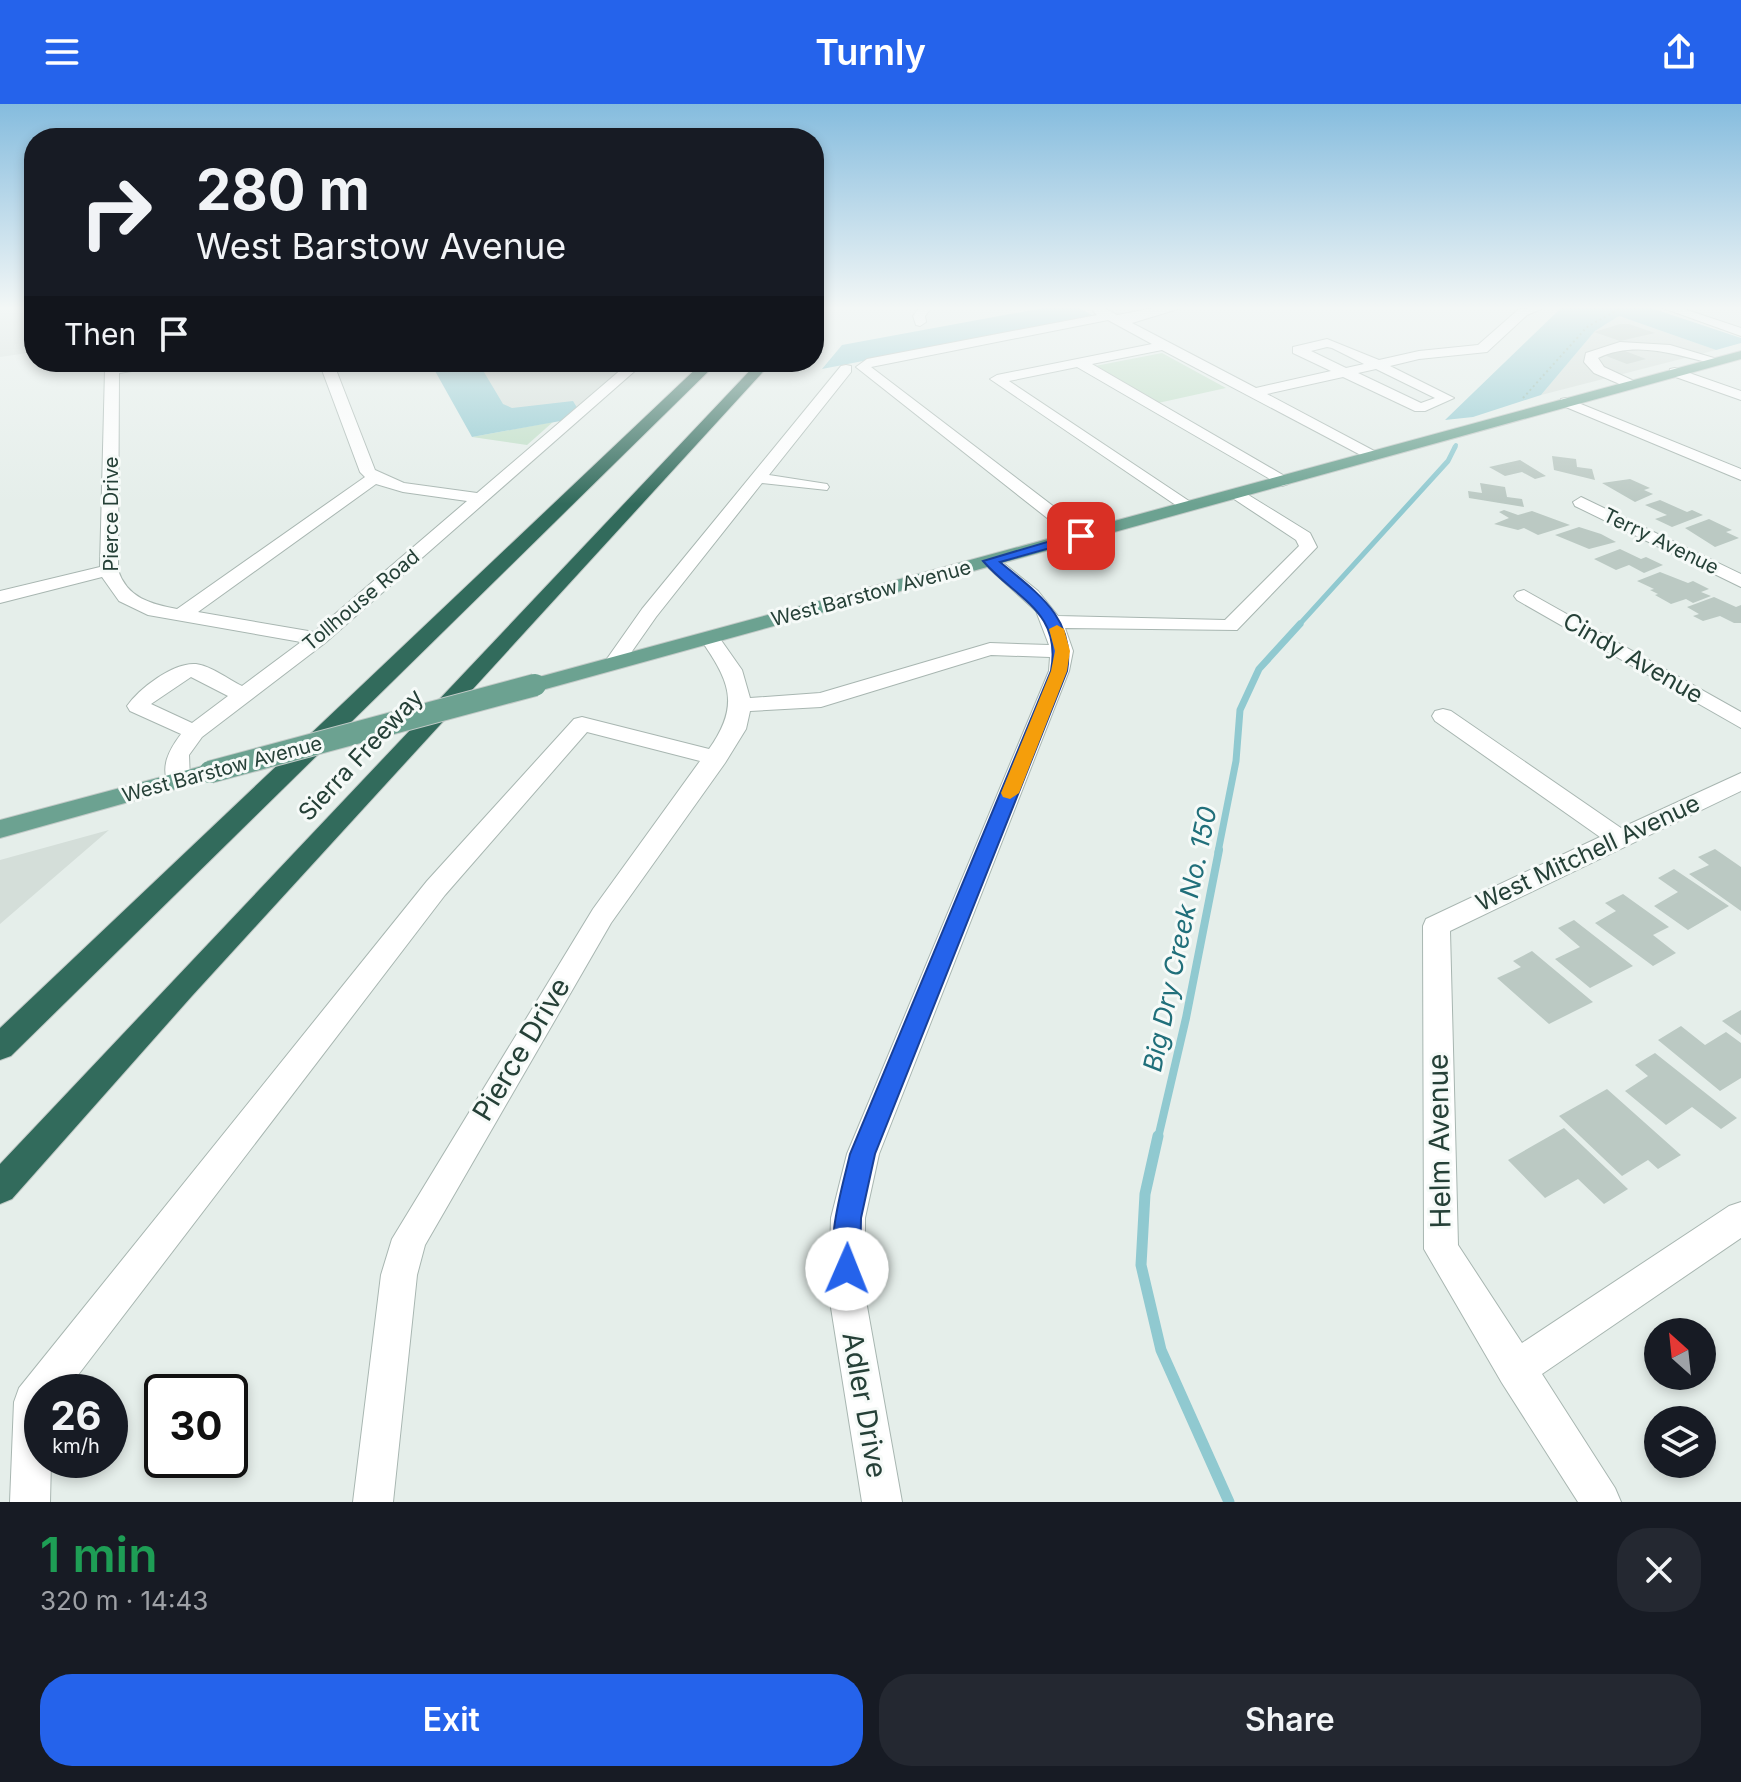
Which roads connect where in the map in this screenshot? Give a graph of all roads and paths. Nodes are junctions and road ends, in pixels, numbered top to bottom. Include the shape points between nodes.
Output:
1 (112, 373) edge
2 (330, 373) edge
3 (625, 373) edge
4 (699, 373) edge
5 (755, 373) edge
6 (843, 373) edge
7 (871, 373) edge
8 (1027, 373) edge
9 (1098, 373) edge
10 (1218, 373) edge
11 (1347, 373) edge
12 (1348, 373) edge
13 (1395, 373) edge
14 (1546, 373) edge
15 (1606, 373) edge
16 (1670, 373) edge
17 (1678, 373) edge
18 (1629, 384) junction
19 (1257, 394) junction
20 (1741, 396) edge
21 (1566, 402) junction
22 (1517, 405) dead end
23 (1372, 456) junction
24 (1741, 475) edge
25 (758, 478) junction
26 (373, 479) junction
27 (1282, 481) junction
28 (821, 487) dead end
29 (1237, 493) junction
30 (481, 498) junction
31 (1581, 502) dead end
32 (1186, 507) junction
33 (1081, 536) junction
34 (990, 561) junction
35 (109, 570) junction
36 (1741, 581) edge
37 (1524, 596) dead end
38 (0, 597) edge
39 (180, 616) junction
40 (1053, 622) junction
41 (709, 637) junction
42 (318, 639) junction
43 (1063, 651) junction
44 (614, 663) junction
45 (245, 696) junction
46 (742, 705) junction
47 (1443, 716) dead end
48 (1741, 721) edge
49 (194, 732) junction
50 (717, 758) junction
51 (178, 781) junction
52 (1741, 781) edge
53 (0, 829) edge
54 (1619, 838) junction
55 (1436, 926) joint
56 (0, 1047) edge
57 (0, 1188) edge
58 (1741, 1218) edge
59 (1515, 1370) junction
60 (30, 1502) edge
61 (373, 1502) edge
62 (882, 1502) edge
63 (1601, 1502) edge

1 - 35 street, Pierce Drive
2 - 26 street
3 - 30 street, Tollhouse Road
4 - 56 highway, Sierra Freeway
5 - 57 highway, Sierra Freeway
6 - 25 street
7 - 33 street
8 - 32 street via 997,379
9 - 27 street
10 - 19 street
11 - 19 street
12 - 13 street via 1420,408 1447,398
14 - 22 path
15 - 18 street
16 - 18 main road, West Barstow Avenue
17 - 20 street
18 - 21 main road, West Barstow Avenue
19 - 23 street
21 - 23 main road, West Barstow Avenue
21 - 24 street
23 - 27 main road, West Barstow Avenue
25 - 28 street
25 - 44 street
26 - 30 street
26 - 39 street
27 - 29 main road, West Barstow Avenue
29 - 32 main road, West Barstow Avenue
29 - 40 street via 1304,537 1308,547 1230,626
30 - 42 street, Tollhouse Road
31 - 36 street, Terry Avenue
32 - 33 main road, West Barstow Avenue
33 - 34 main road, West Barstow Avenue
34 - 40 street via 1034,598
34 - 41 main road, West Barstow Avenue
35 - 38 street
35 - 39 street, Pierce Drive via 120,595
37 - 48 street, Cindy Avenue
39 - 42 street, Pierce Drive
40 - 43 street
41 - 44 main road, West Barstow Avenue
41 - 46 street via 740,687
42 - 45 street, Tollhouse Road
43 - 46 street via 990,649 821,700
43 - 62 street, Adler Drive via 863,1154 848,1218 847,1295
44 - 51 main road, West Barstow Avenue, bridge
45 - 49 street, Tollhouse Road
45 - 49 street via 193,670 138,706
46 - 50 street, Pierce Drive
47 - 54 street
49 - 51 street via 178,754
50 - 60 street via 582,724 436,888 33,1402
50 - 61 street, Pierce Drive via 602,916 409,1239 399,1275
51 - 53 main road, West Barstow Avenue
52 - 54 street, West Mitchell Avenue
54 - 55 street, West Mitchell Avenue
55 - 59 street, Helm Avenue via 1441,1249
58 - 59 street
59 - 63 street, Helm Avenue

